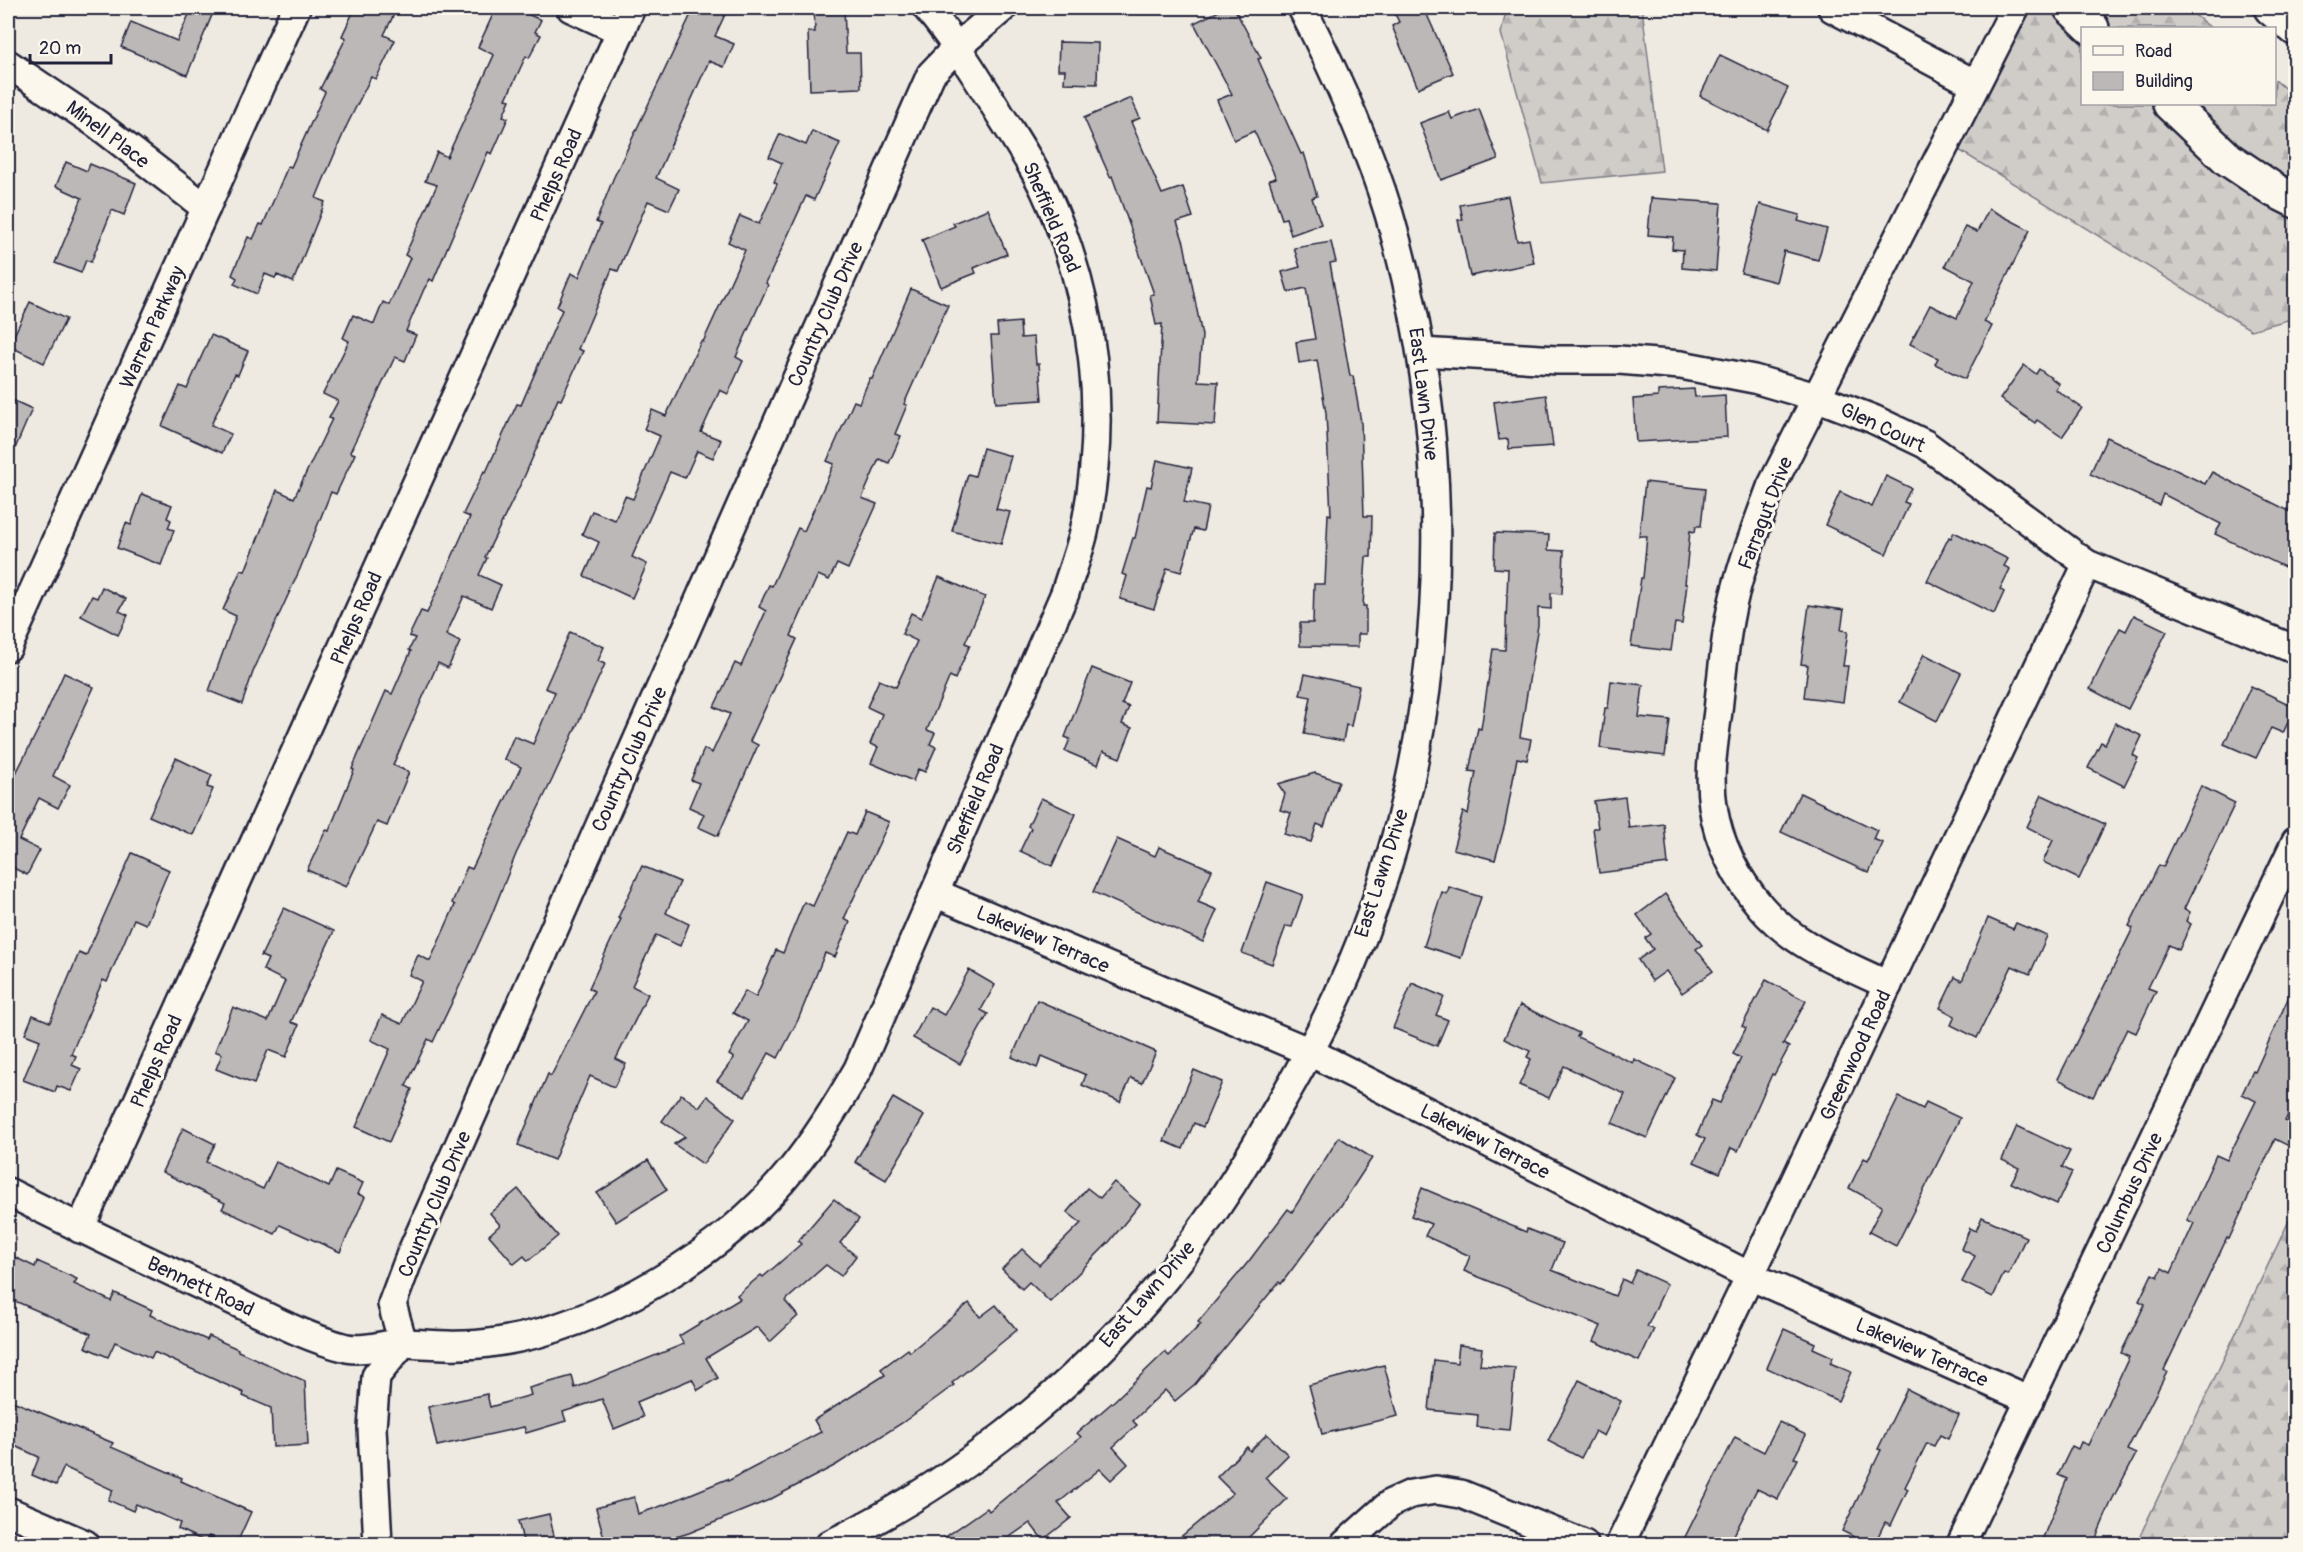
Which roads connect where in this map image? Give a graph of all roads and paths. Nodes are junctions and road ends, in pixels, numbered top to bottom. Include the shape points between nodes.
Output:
1 (296, 8) edge
2 (571, 8) edge
3 (927, 8) edge
4 (1003, 8) edge
5 (1302, 8) edge
6 (1832, 8) edge
7 (2015, 8) edge
8 (2071, 8) edge
9 (2256, 8) edge
10 (2271, 8) edge
11 (626, 20) edge
12 (2091, 27) edge
13 (2272, 27) edge
14 (2295, 29) edge
15 (2276, 31) edge
16 (957, 47) junction
17 (2295, 55) edge
18 (8, 64) edge
19 (1975, 84) junction
20 (2171, 105) edge
21 (2288, 193) edge
22 (206, 208) junction
23 (1421, 352) junction
24 (1816, 397) junction
25 (2087, 564) junction
26 (8, 647) edge
27 (2295, 650) edge
28 (2295, 841) edge
29 (935, 893) junction
30 (1888, 985) junction
31 (1310, 1052) junction
32 (8, 1192) edge
33 (80, 1229) junction
34 (1750, 1276) junction
35 (403, 1343) junction
36 (2030, 1400) junction
37 (8, 1512) edge
38 (871, 1535) edge
39 (85, 1545) edge
40 (378, 1545) edge
41 (830, 1545) edge
42 (1345, 1545) edge
43 (1584, 1545) edge
44 (1620, 1545) edge
45 (1961, 1545) edge

1 - 22 street, Warren Parkway
2 - 11 street
3 - 16 street, Sheffield Road
4 - 16 street, Country Club Drive
5 - 23 street, East Lawn Drive via 1363,140 1388,213
6 - 19 street
7 - 19 street, Farragut Drive
8 - 12 main road
9 - 13 main road
10 - 14 main road
11 - 33 street, Phelps Road
15 - 17 main road
16 - 29 street, Sheffield Road via 1022,150 1065,238 1081,289 1093,350 1097,411 1094,473 1083,534 1065,593
16 - 35 street, Country Club Drive via 931,74 411,1256 392,1304
18 - 22 street, Minell Place via 97,123
19 - 24 street, Farragut Drive
20 - 21 main road via 2228,159
22 - 26 street, Warren Parkway
23 - 24 street, Glen Court via 1681,365 1754,379
23 - 31 street, East Lawn Drive via 1434,467 1436,578 1416,751 1375,901 1340,992
24 - 25 street, Glen Court via 1924,444
24 - 30 street, Farragut Drive via 1771,487 1746,552 1729,620 1710,769 1713,807 1735,869 1762,909 1817,951
25 - 27 street, Glen Court
25 - 30 street, Greenwood Road
28 - 36 street, Columbus Drive
29 - 31 street, Lakeview Terrace
29 - 35 street, Sheffield Road via 858,1069 828,1121 790,1171 747,1216 680,1268 645,1290 588,1316 497,1342 447,1346
30 - 34 street, Greenwood Road
31 - 34 street, Lakeview Terrace
31 - 38 street, East Lawn Drive via 1241,1173 1145,1302 1083,1367 1016,1426
32 - 33 street, Bennett Road
33 - 35 street, Bennett Road via 308,1336 351,1349
34 - 36 street, Lakeview Terrace
34 - 44 street, Greenwood Road
35 - 40 street via 376,1376 372,1428
36 - 45 street, Columbus Drive
37 - 39 street
38 - 41 street, East Lawn Drive
42 - 43 street via 1391,1503 1411,1494 1436,1490 1461,1494

